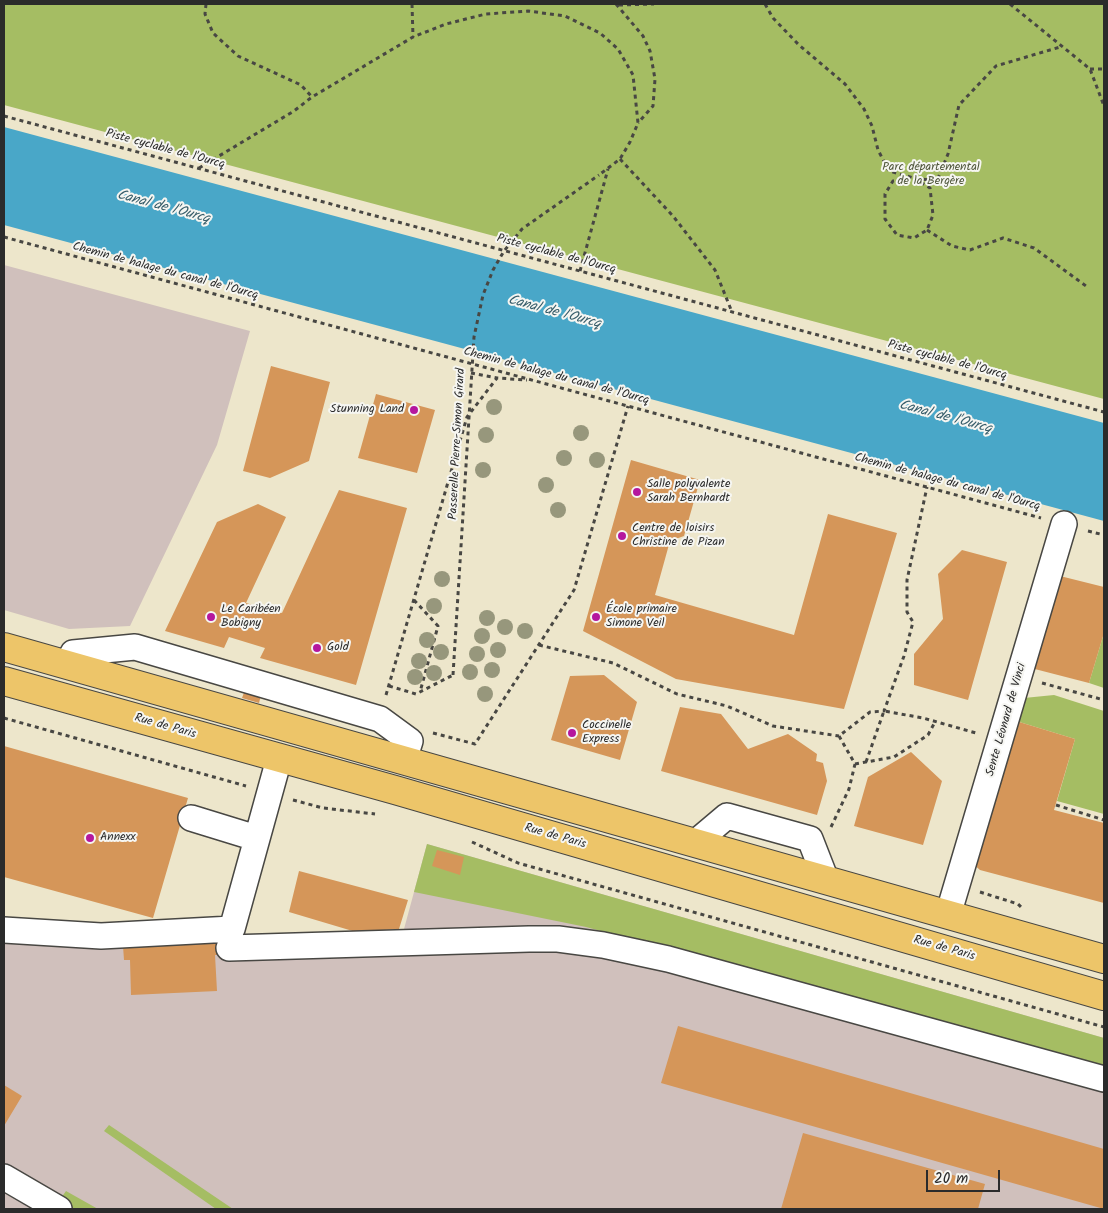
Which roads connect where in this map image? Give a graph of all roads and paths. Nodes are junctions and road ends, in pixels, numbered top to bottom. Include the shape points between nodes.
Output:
1 (206, 4) edge
2 (412, 4) edge
3 (617, 4) edge
4 (654, 4) edge
5 (765, 4) edge
6 (1010, 4) edge
7 (413, 36) junction
8 (1060, 46) junction
9 (1090, 69) junction
10 (1104, 69) edge
11 (312, 96) junction
12 (1104, 106) edge
13 (4, 116) edge
14 (638, 123) junction
15 (620, 159) junction
16 (198, 168) junction
17 (608, 168) junction
18 (914, 178) junction
19 (927, 230) junction
20 (4, 237) edge
21 (580, 271) junction
22 (1086, 286) dead end
23 (732, 312) junction
24 (471, 373) junction
25 (497, 378) junction
26 (535, 381) junction
27 (628, 406) junction
28 (1104, 412) edge
29 (927, 487) junction
30 (1064, 524) junction
31 (1104, 535) edge
32 (414, 600) junction
33 (539, 645) junction
34 (4, 647) edge
35 (74, 653) dead end
36 (1020, 676) junction
37 (4, 681) edge
38 (389, 686) junction
39 (420, 692) junction
40 (1104, 700) edge
41 (884, 712) junction
42 (4, 718) edge
43 (380, 718) junction
44 (935, 722) junction
45 (428, 732) dead end
46 (839, 736) junction
47 (1001, 740) junction
48 (279, 759) junction
49 (404, 760) junction
50 (866, 762) junction
51 (855, 764) junction
52 (268, 792) junction
53 (1056, 806) dead end
54 (378, 814) dead end
55 (191, 818) dead end
56 (833, 820) dead end
57 (1104, 820) edge
58 (256, 838) junction
59 (466, 839) dead end
60 (948, 915) junction
61 (4, 930) edge
62 (229, 948) dead end
63 (1104, 959) edge
64 (1104, 996) edge
65 (1104, 1027) edge
66 (1104, 1079) edge
67 (4, 1177) edge
68 (59, 1209) edge

1 - 11 path via 205,14 213,33 238,56 302,85
2 - 7 path
3 - 4 path
3 - 14 path via 643,36 650,51 655,79 653,106
5 - 18 path via 773,18 799,46 845,84 864,108 889,171
6 - 8 path
7 - 11 path
7 - 14 path via 486,14 528,11 565,16 600,33 618,48 633,75
8 - 9 path
8 - 18 path via 996,66 959,105 948,154 937,181
9 - 10 path
9 - 12 path
11 - 16 path via 294,111
13 - 16 path, Piste cyclable de l'Ourcq
14 - 15 path
15 - 17 path, Passerelle Pierre-Simon Girard
15 - 23 path via 673,216 715,270
16 - 21 path, Piste cyclable de l'Ourcq
17 - 21 path
17 - 24 path, Passerelle Pierre-Simon Girard, bridge via 522,229 504,251 483,295 474,337
18 - 19 path via 930,188 933,215
18 - 19 path via 893,181 885,194 885,219 897,235 914,238
19 - 22 path via 952,246 970,250 1003,238 1034,248
20 - 26 path, Chemin de halage du canal de l'Ourcq
21 - 23 path, Piste cyclable de l'Ourcq
23 - 28 path, Piste cyclable de l'Ourcq
24 - 25 path
24 - 39 path, Passerelle Pierre-Simon Girard, bridge via 453,675
25 - 26 path
25 - 32 path via 467,417
26 - 27 path, Chemin de halage du canal de l'Ourcq
27 - 29 path, Chemin de halage du canal de l'Ourcq
27 - 33 path via 574,590
29 - 30 path, Chemin de halage du canal de l'Ourcq
29 - 41 path via 907,580 907,612 913,622
30 - 31 path, Chemin de halage du canal de l'Ourcq
30 - 36 street, Sente Léonard de Vinci
32 - 38 path
32 - 39 path via 438,626
33 - 45 path via 475,744
33 - 46 path via 613,664 677,694 727,706 773,726
34 - 49 main road
35 - 43 street via 135,647
36 - 40 path
36 - 47 street, Sente Léonard de Vinci
37 - 48 main road, Rue de Paris
38 - 39 path via 416,694
38 - 43 path
41 - 44 path
41 - 46 path via 870,712
41 - 50 path
42 - 52 path
43 - 49 street via 410,741
44 - 47 path
44 - 50 path via 928,735 894,757
46 - 51 path
47 - 60 street, Sente Léonard de Vinci
48 - 52 street
48 - 64 main road, Rue de Paris
49 - 60 main road
50 - 51 path
51 - 56 path via 848,789
52 - 54 path via 323,808
52 - 58 street
53 - 57 path
55 - 58 street
58 - 61 street via 232,929 102,936
59 - 65 path via 518,863
60 - 63 main road
62 - 66 street via 529,939 603,945 668,959
67 - 68 street

